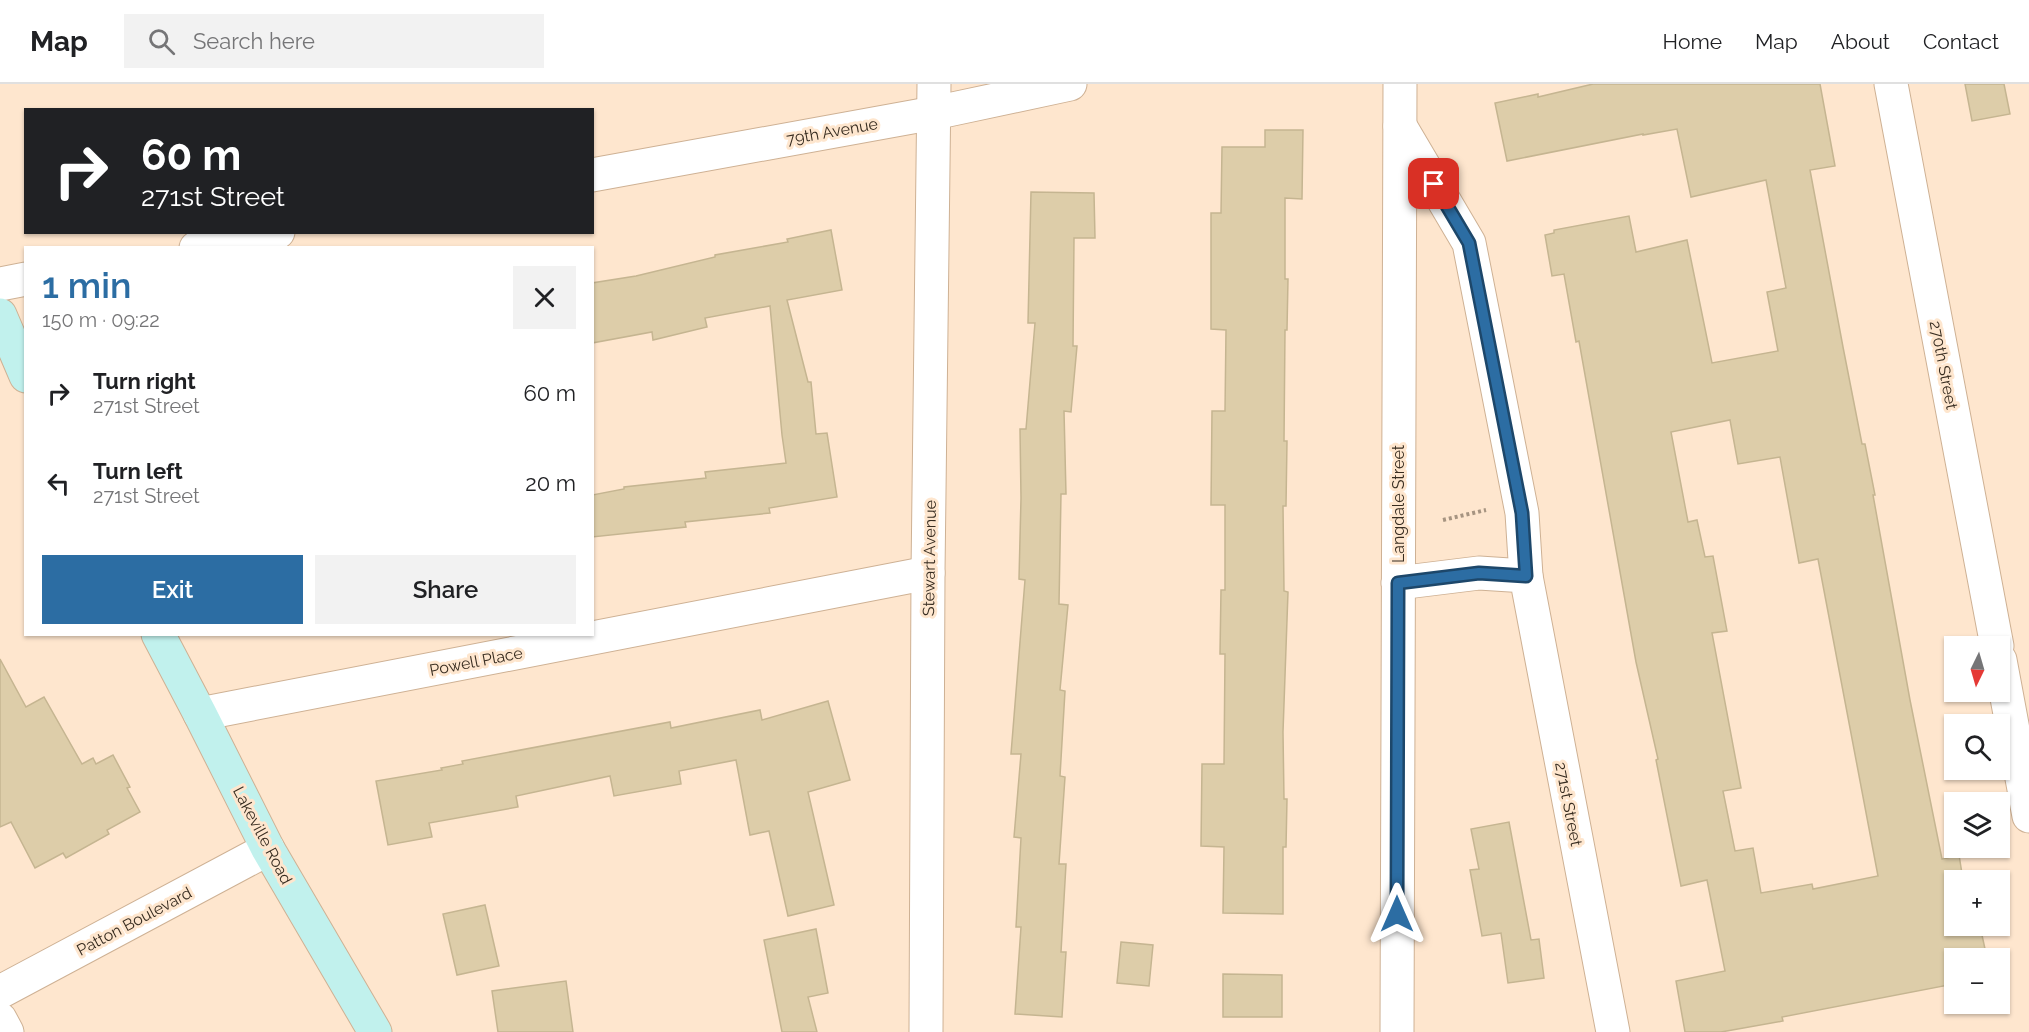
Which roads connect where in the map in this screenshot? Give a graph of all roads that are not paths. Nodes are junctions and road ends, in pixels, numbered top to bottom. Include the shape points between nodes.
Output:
1 (1070, 84) edge
2 (1400, 84) edge
3 (1891, 84) edge
4 (934, 98) edge
5 (1400, 126) junction
6 (594, 175) edge
7 (268, 234) edge
8 (206, 246) edge
9 (24, 279) edge
10 (0, 284) edge
11 (0, 315) edge
12 (24, 371) edge
13 (928, 573) junction
14 (1526, 576) junction
15 (1398, 583) junction
16 (159, 636) edge
17 (1995, 636) edge
18 (2008, 702) edge
19 (200, 714) junction
20 (2029, 816) edge
21 (268, 849) junction
22 (0, 992) edge
23 (0, 1019) edge
24 (7, 1032) edge
25 (375, 1032) edge
26 (926, 1032) edge
27 (1396, 1032) edge
28 (1613, 1032) edge

1 - 4 street, 79th Avenue
2 - 5 street, Langdale Street
3 - 17 street, 270th Street
4 - 6 street, 79th Avenue
4 - 13 street, Stewart Avenue
5 - 14 street, 271st Street via 1469,243 1522,513
5 - 15 street, Langdale Street
7 - 8 street
9 - 10 street
11 - 12 main road
13 - 19 street, Powell Place
13 - 26 street, Stewart Avenue
14 - 15 street via 1479,573
14 - 28 street, 271st Street
15 - 27 street, Langdale Street
16 - 19 main road, Lakeville Road
18 - 20 street
19 - 21 main road, Lakeville Road
21 - 22 street, Patton Boulevard
21 - 25 main road, Lakeville Road
23 - 24 street

